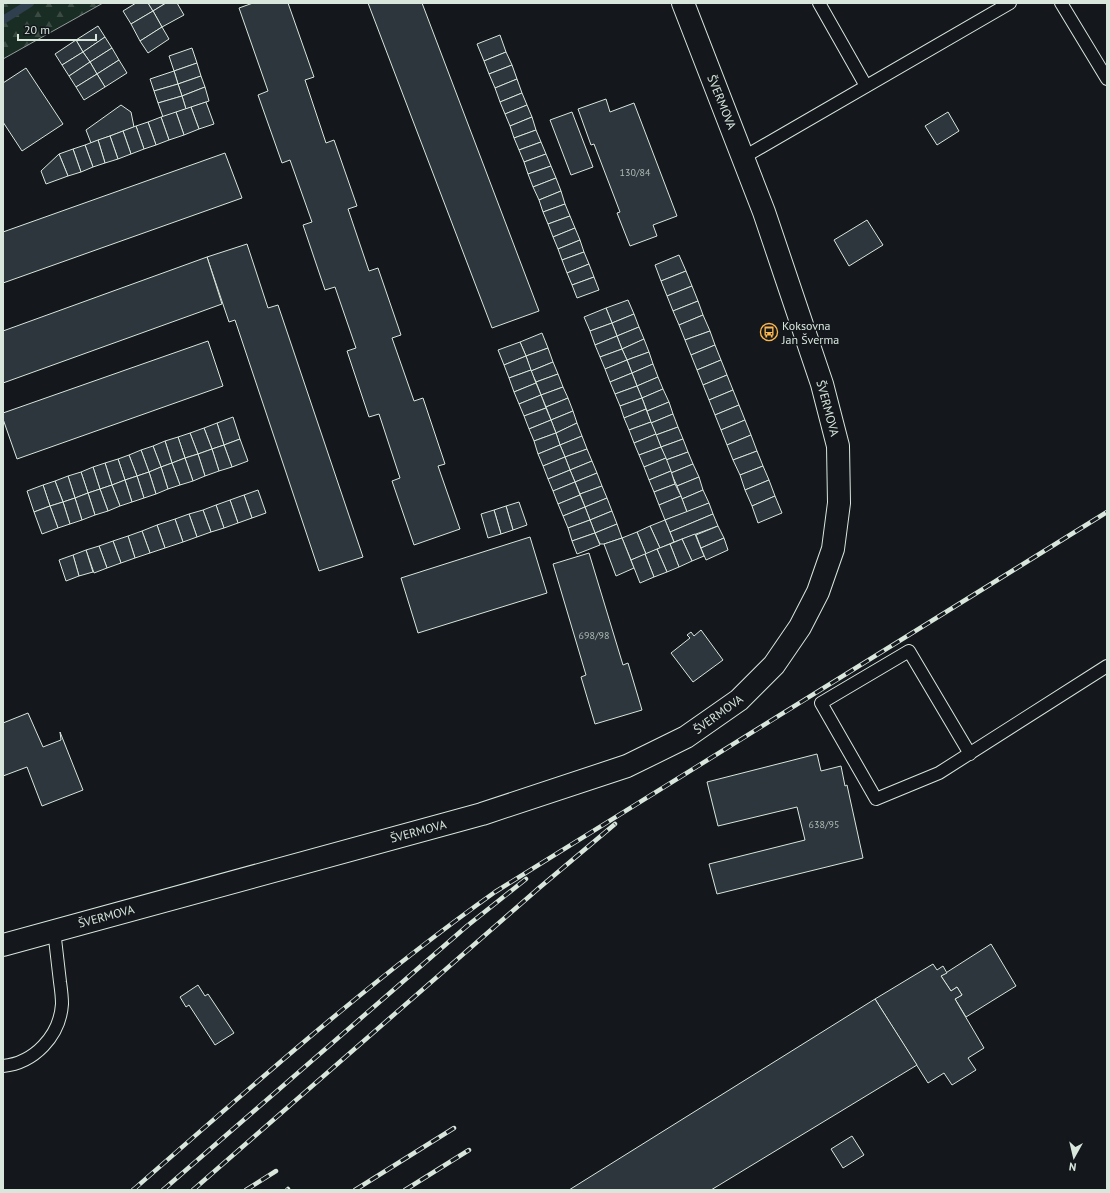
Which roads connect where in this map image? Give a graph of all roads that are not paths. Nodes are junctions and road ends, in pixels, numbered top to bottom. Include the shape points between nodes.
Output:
1 (683, 3) edge
2 (819, 3) edge
3 (1010, 3) edge
4 (1062, 3) edge
5 (1107, 79) edge
6 (866, 86) junction
7 (744, 157) junction
8 (1107, 666) edge
9 (970, 754) junction
10 (54, 930) junction
11 (3, 945) edge
12 (3, 1066) edge

1 - 7 street, ŠVERMOVA
2 - 6 lane
3 - 6 lane
4 - 5 lane
6 - 7 lane
7 - 10 street, ŠVERMOVA via 822,384 838,446 839,503 833,549 818,592 800,627 774,665 739,700 686,737 627,766 482,814
8 - 9 lane
9 - 9 lane via 908,651 821,703 876,799 939,773
10 - 11 street, ŠVERMOVA
10 - 12 lane via 62,1004 59,1018 40,1051 16,1064

